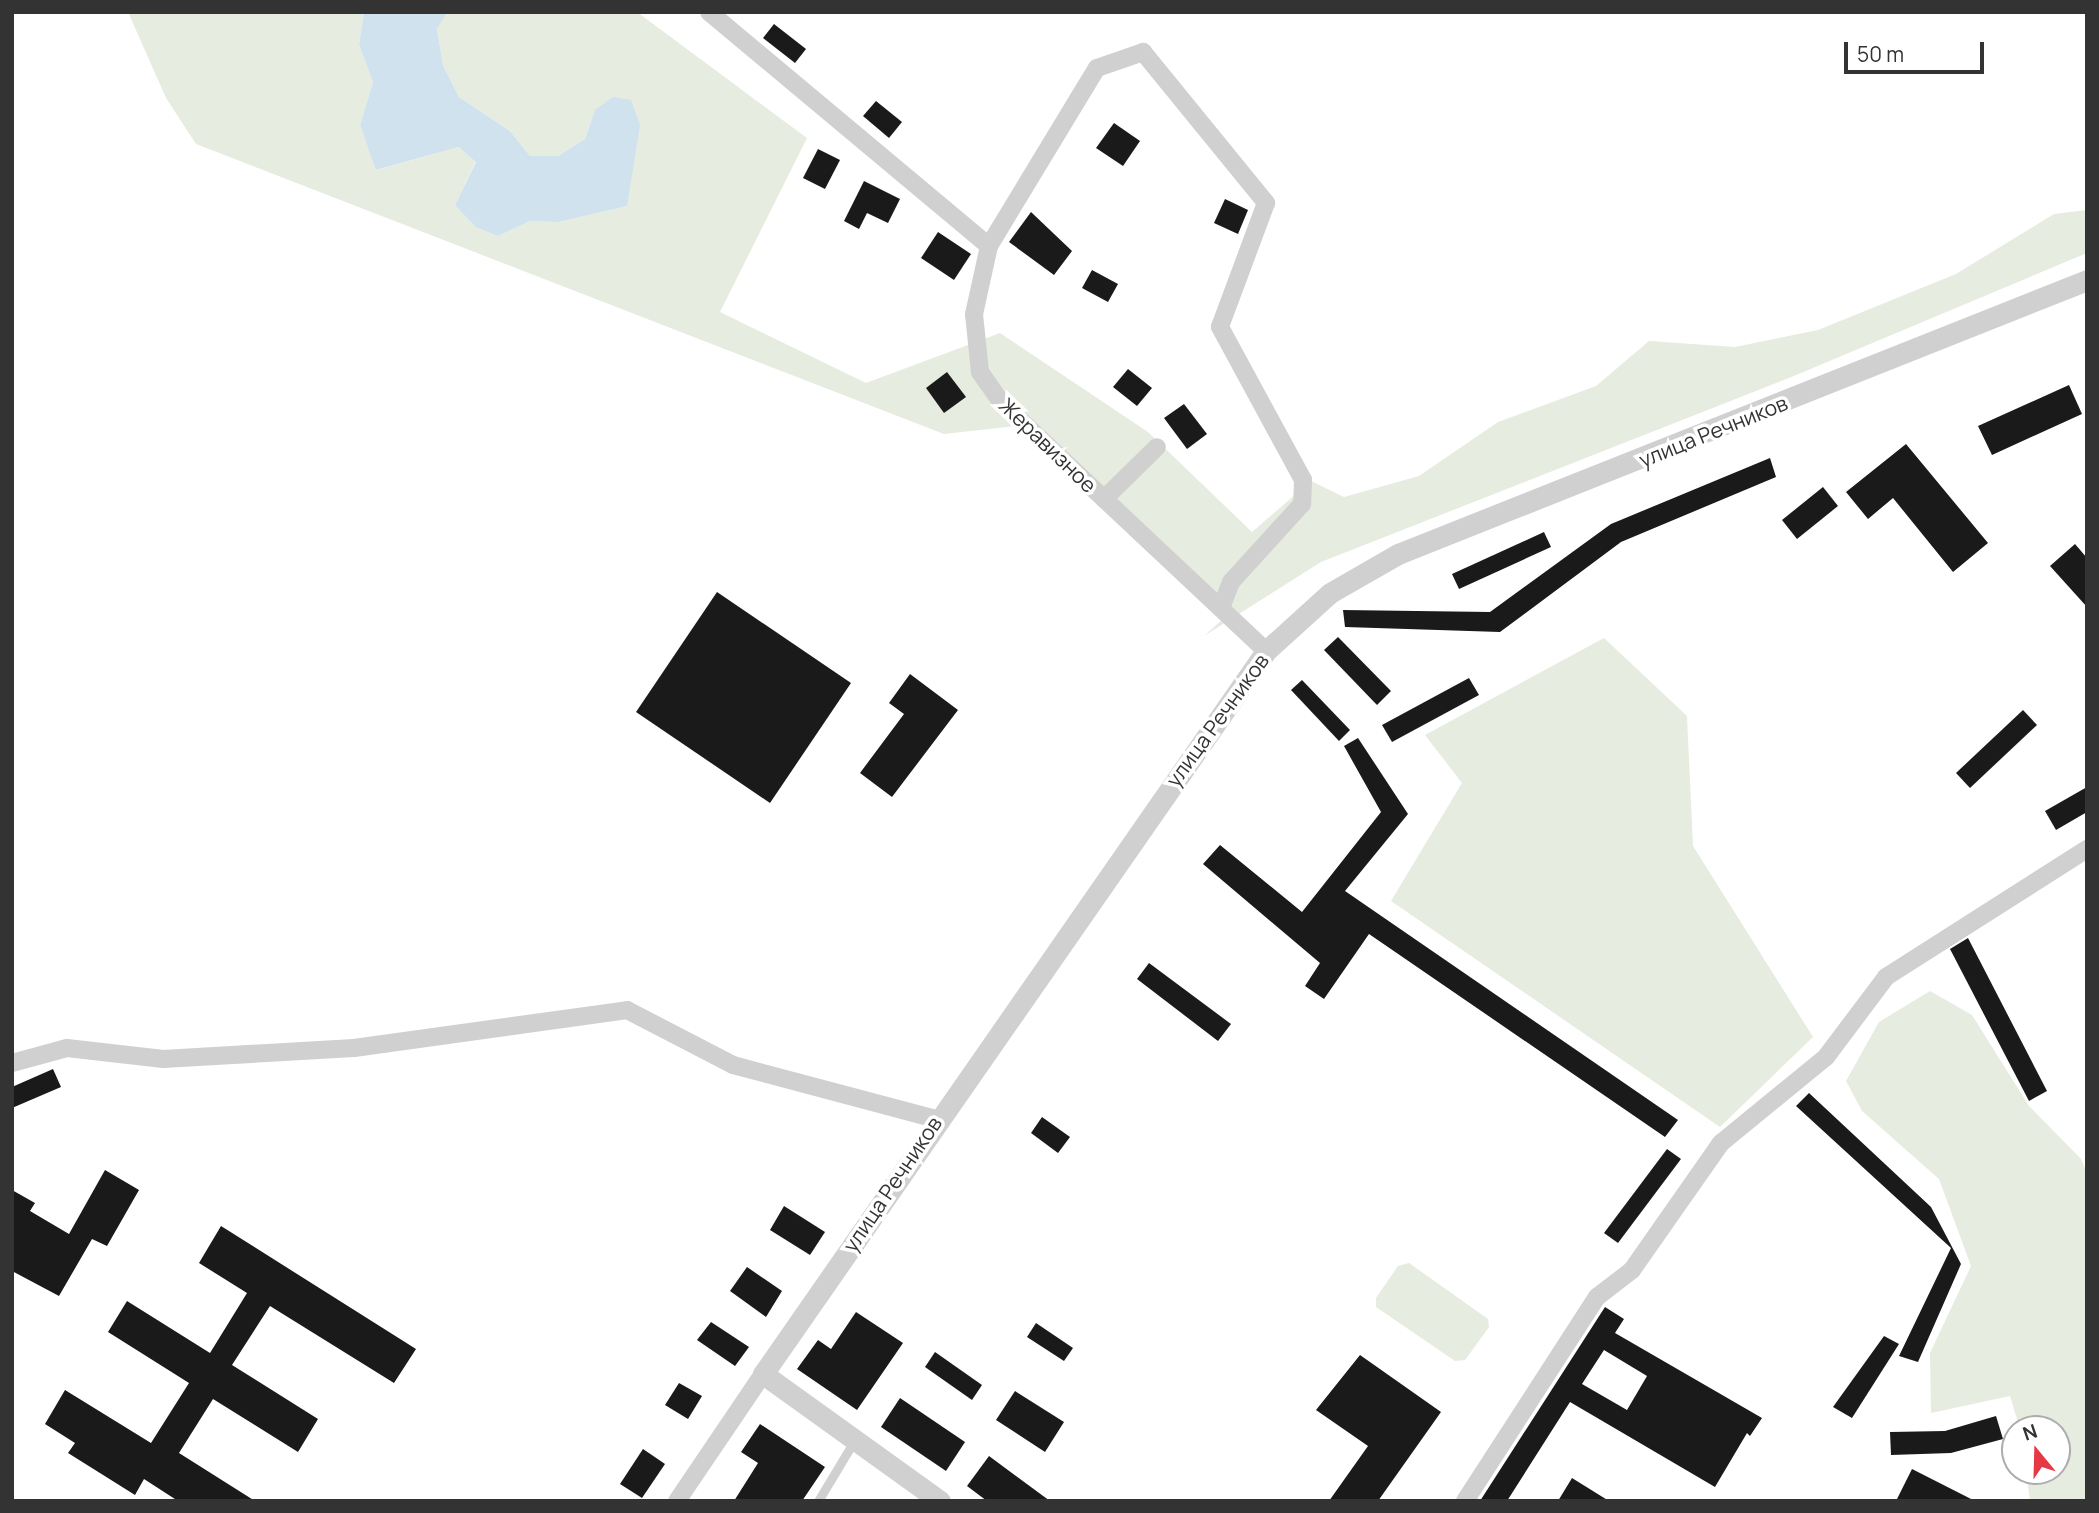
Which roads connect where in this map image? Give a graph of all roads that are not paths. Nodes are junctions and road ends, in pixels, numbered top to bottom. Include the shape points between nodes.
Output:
1 (709, 12) edge
2 (989, 246) junction
3 (2087, 280) edge
4 (1157, 447) dead end
5 (1104, 499) junction
6 (1221, 608) junction
7 (1266, 651) junction
8 (2087, 849) edge
9 (12, 1063) edge
10 (936, 1119) junction
11 (763, 1374) junction
12 (855, 1440) junction
13 (677, 1501) edge
14 (818, 1501) edge
15 (940, 1501) edge
16 (1465, 1501) edge

1 - 2 street
2 - 5 street, Жеравизное via 974,314 980,372 1002,403
2 - 6 street, Жеравизное via 1097,68 1143,52 1266,203 1220,327 1303,480 1302,504 1231,582
3 - 7 street, улица Речников via 1398,554 1330,593
4 - 5 street
5 - 6 street, Жеравизное
6 - 7 street, Жеравизное
7 - 10 street, улица Речников
8 - 16 street via 1886,977 1826,1057 1721,1143 1632,1270 1597,1297
9 - 10 street via 67,1048 163,1059 354,1048 627,1010 733,1065
10 - 11 street, улица Речников
11 - 12 street
11 - 13 street, улица Речников
12 - 14 lane
12 - 15 street

